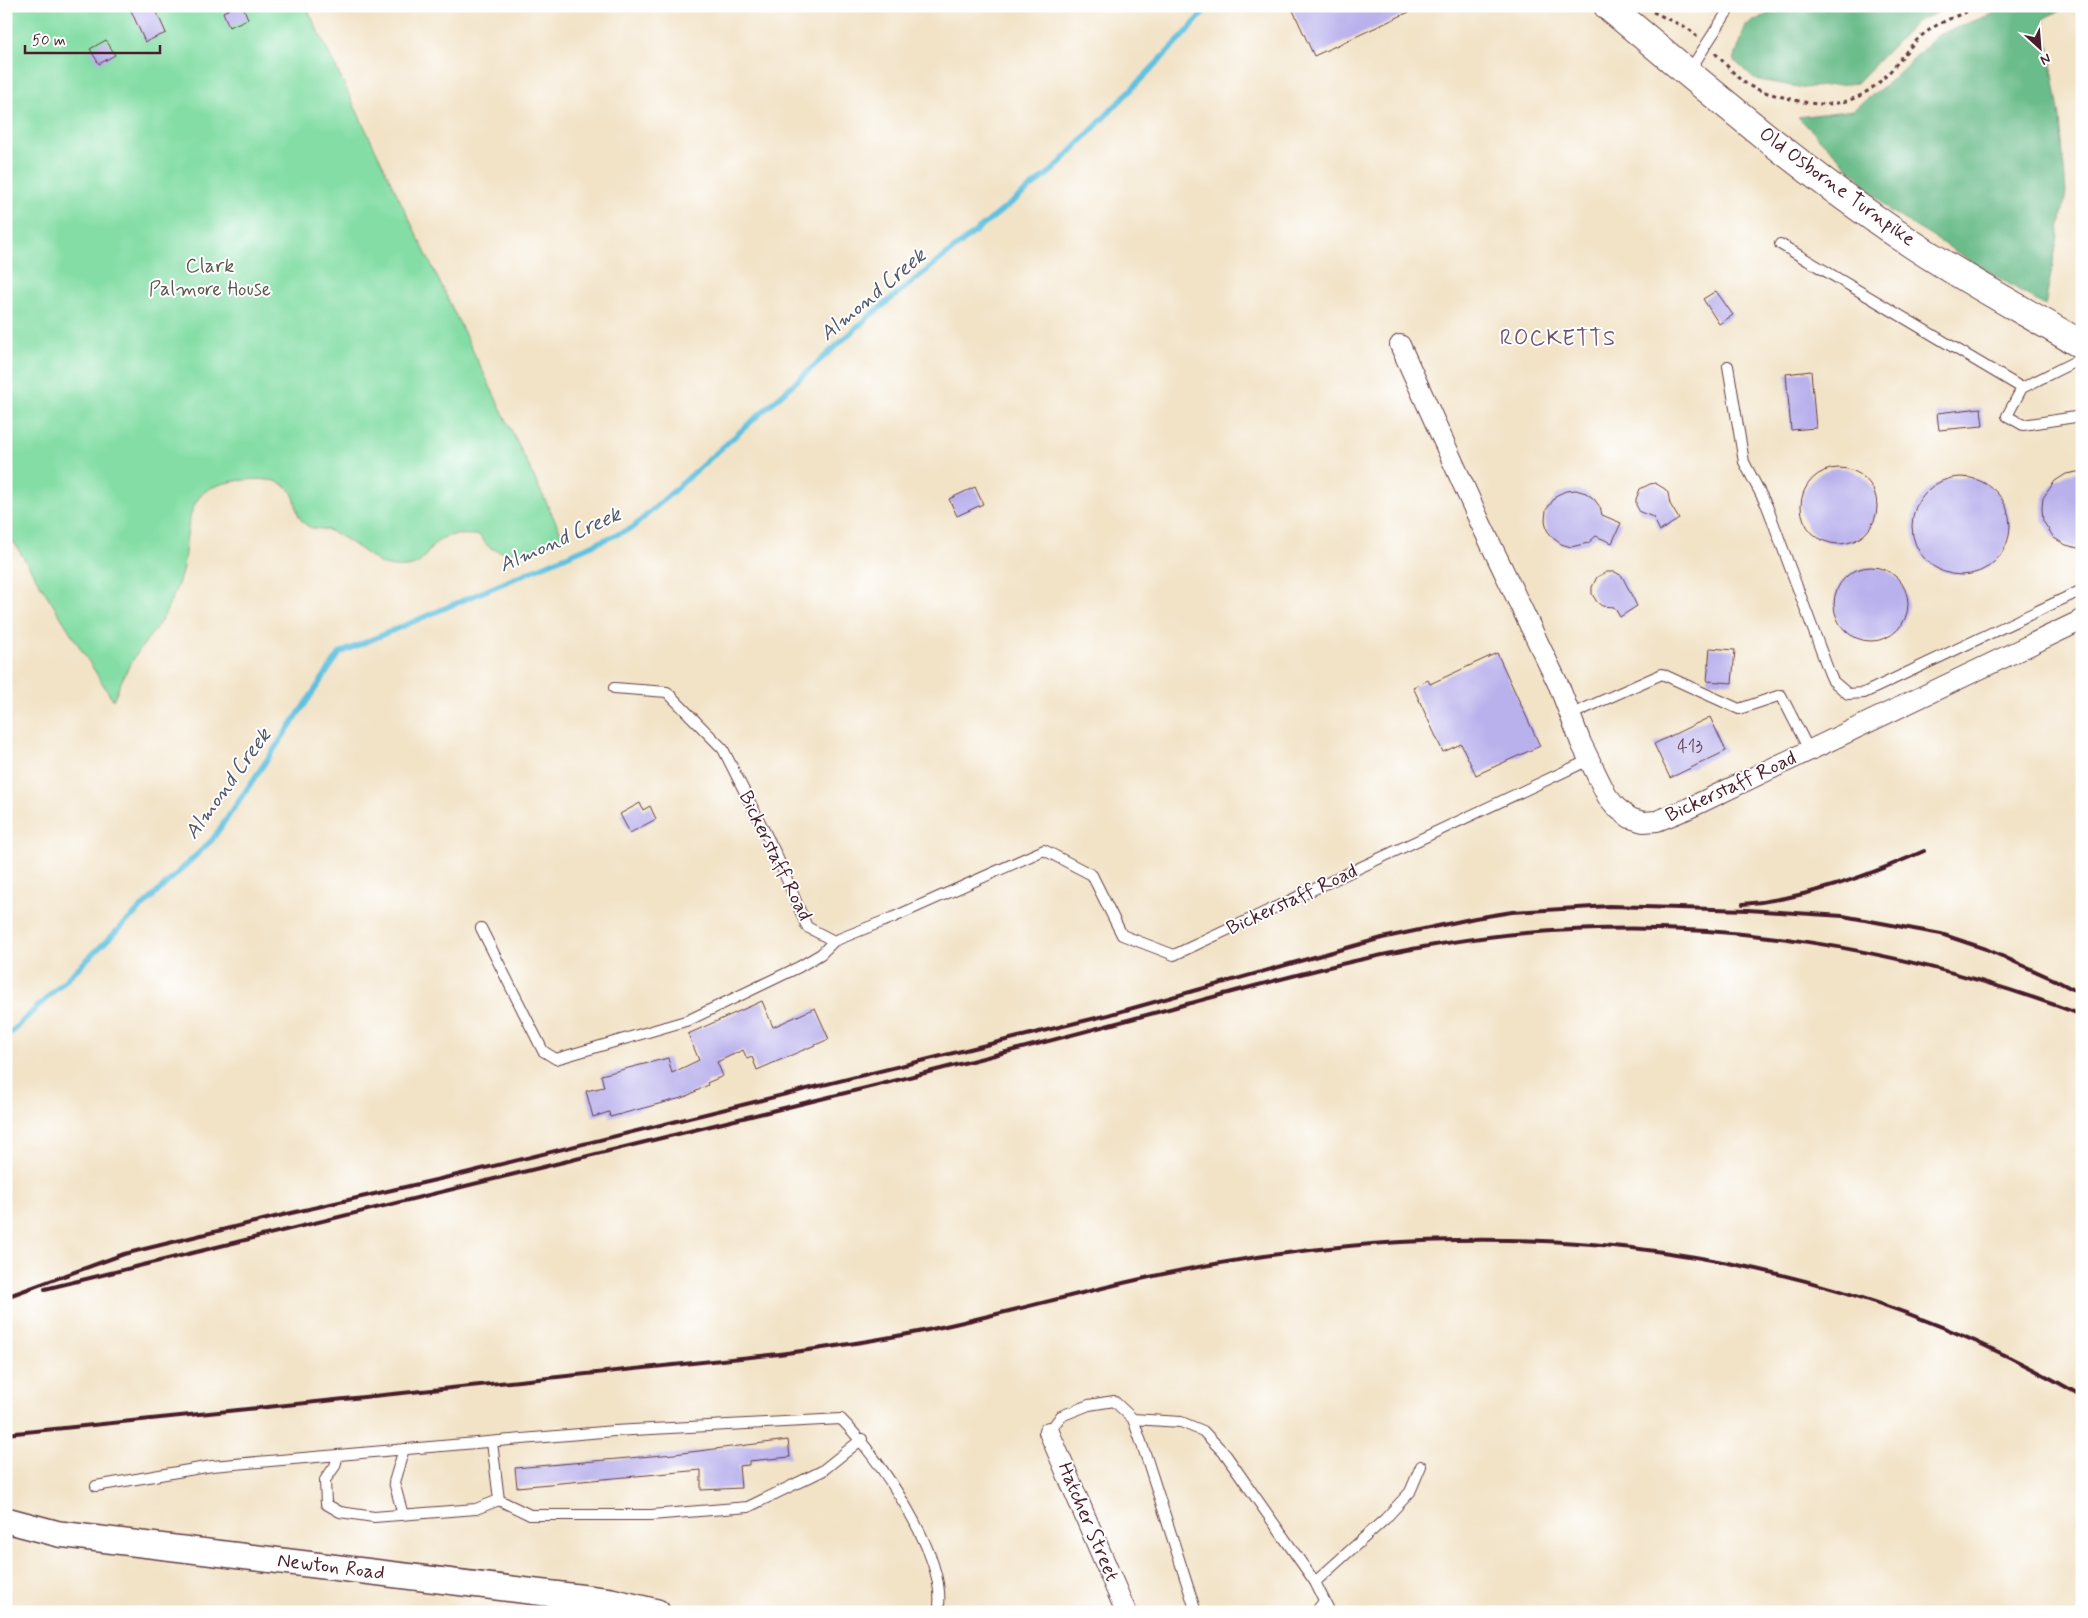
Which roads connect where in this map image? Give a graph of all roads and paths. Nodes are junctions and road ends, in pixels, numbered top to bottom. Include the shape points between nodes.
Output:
1 (1608, 6) edge
2 (1731, 6) edge
3 (1982, 6) edge
4 (1647, 9) dead end
5 (1689, 29) dead end
6 (1721, 59) dead end
7 (1688, 73) junction
8 (1780, 244) dead end
9 (1400, 345) dead end
10 (2082, 345) edge
11 (2082, 358) edge
12 (1728, 366) dead end
13 (2022, 388) junction
14 (2082, 416) edge
15 (2082, 590) edge
16 (2082, 620) edge
17 (614, 688) dead end
18 (1570, 715) junction
19 (1809, 750) junction
20 (1589, 760) junction
21 (480, 928) dead end
22 (834, 941) junction
23 (1133, 1419) junction
24 (1049, 1432) joint
25 (862, 1439) junction
26 (492, 1442) junction
27 (404, 1449) junction
28 (338, 1455) junction
29 (1422, 1466) dead end
30 (96, 1486) dead end
31 (499, 1500) junction
32 (403, 1515) junction
33 (6, 1520) edge
34 (1315, 1582) junction
35 (1324, 1601) junction
36 (657, 1612) edge
37 (938, 1612) edge
38 (1126, 1612) edge
39 (1196, 1612) edge
40 (1316, 1612) edge
41 (1330, 1612) edge

1 - 7 main road, Old Osborne Turnpike
2 - 7 lane
3 - 6 path via 1950,18 1928,31 1881,81 1850,102 1820,105 1762,90 1742,81
4 - 5 path
7 - 10 main road, Old Osborne Turnpike via 1850,201 1907,241
8 - 13 lane
9 - 18 street
11 - 13 lane
12 - 15 lane via 1744,462 1767,506 1833,681 1848,694 1864,693
13 - 14 lane via 2007,416 2024,425
16 - 19 street, Bickerstaff Road
17 - 22 lane, Bickerstaff Road via 668,692 723,749 776,854 807,927
18 - 19 lane via 1662,674 1739,709 1782,695
18 - 20 street
19 - 20 street, Bickerstaff Road via 1687,809 1657,821 1644,822 1630,818 1617,808 1607,796
20 - 22 lane, Bickerstaff Road via 1174,956 1122,936 1092,875 1044,850
21 - 22 lane via 543,1051 556,1059 689,1020 799,967 821,954
23 - 24 lane via 1114,1401 1089,1405 1061,1416
23 - 34 lane via 1181,1422 1203,1431 1226,1455
23 - 39 lane
24 - 38 street, Hatcher Street
25 - 26 lane via 841,1418 614,1431
25 - 31 lane via 822,1471 748,1507 651,1515 530,1515
25 - 37 lane via 901,1496 933,1561 940,1588
26 - 27 lane
26 - 31 lane
27 - 28 lane
27 - 32 lane via 394,1482
28 - 30 lane via 212,1466
28 - 32 lane via 325,1480 326,1504 340,1512 374,1517
29 - 34 lane via 1410,1492
31 - 32 lane via 476,1509
33 - 36 street, Newton Road via 59,1534 611,1602
34 - 35 lane
35 - 40 lane
35 - 41 lane

